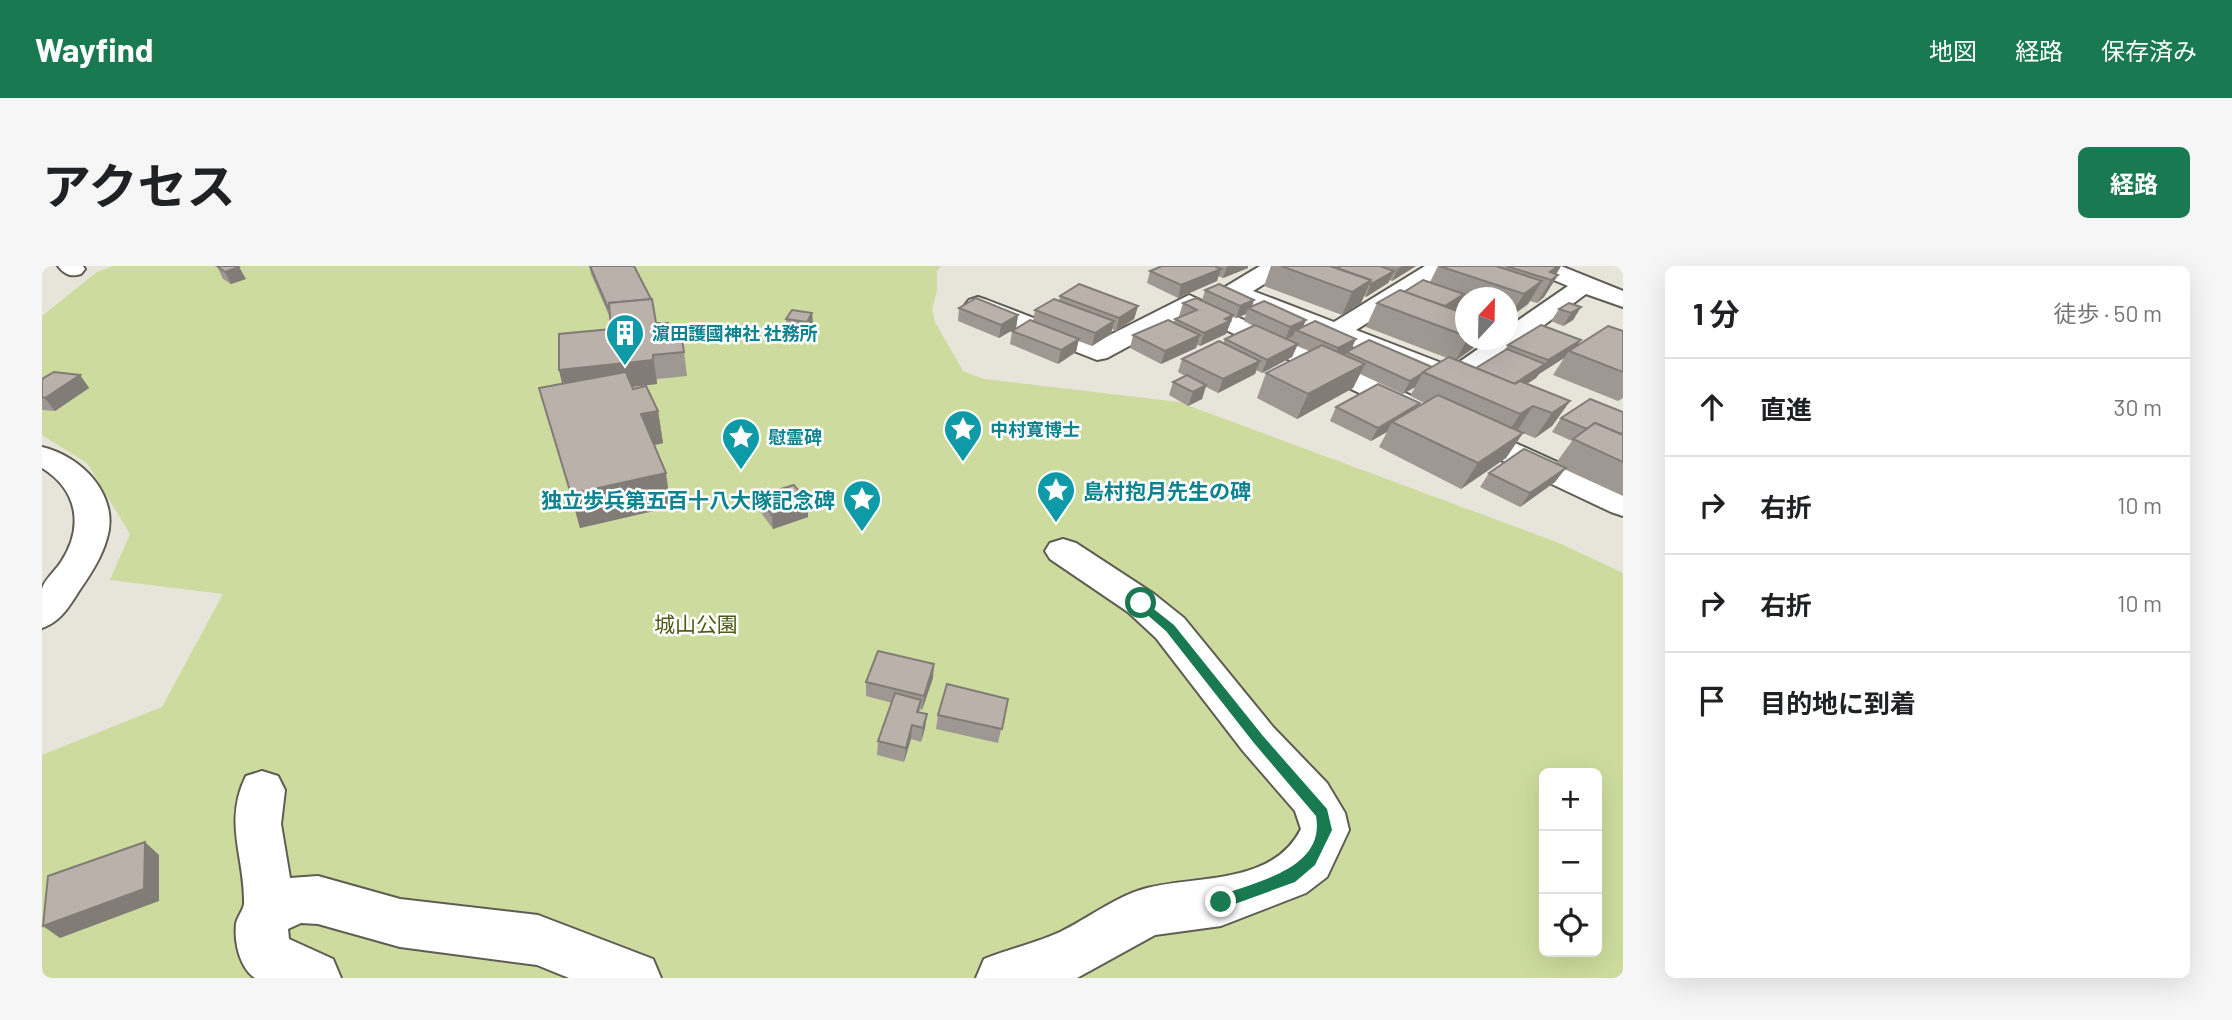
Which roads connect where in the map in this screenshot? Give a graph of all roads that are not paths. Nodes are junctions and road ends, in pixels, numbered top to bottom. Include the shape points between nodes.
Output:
1 (1277, 266) edge
2 (1441, 266) edge
3 (1540, 266) edge
4 (1575, 292) dead end
5 (1623, 300) edge
6 (978, 305) edge
7 (1336, 332) junction
8 (42, 456) edge
9 (1623, 505) edge
10 (1063, 551) dead end
11 (42, 614) edge
12 (262, 790) dead end
13 (270, 912) junction
14 (314, 978) edge
15 (634, 978) edge
16 (1003, 978) edge

1 - 7 street via 1234,292
2 - 7 street
3 - 5 street
4 - 7 street via 1455,378
6 - 9 street via 1097,352 1189,303
8 - 11 street via 73,475 88,494 95,517 80,563
10 - 16 street via 1170,628 1258,739 1311,797 1322,813 1325,830 1310,861 1289,877 1221,902 1147,912 1070,956
12 - 13 street via 257,824
13 - 14 street via 262,924 265,954
13 - 15 street via 284,903 318,900 400,923 538,940

